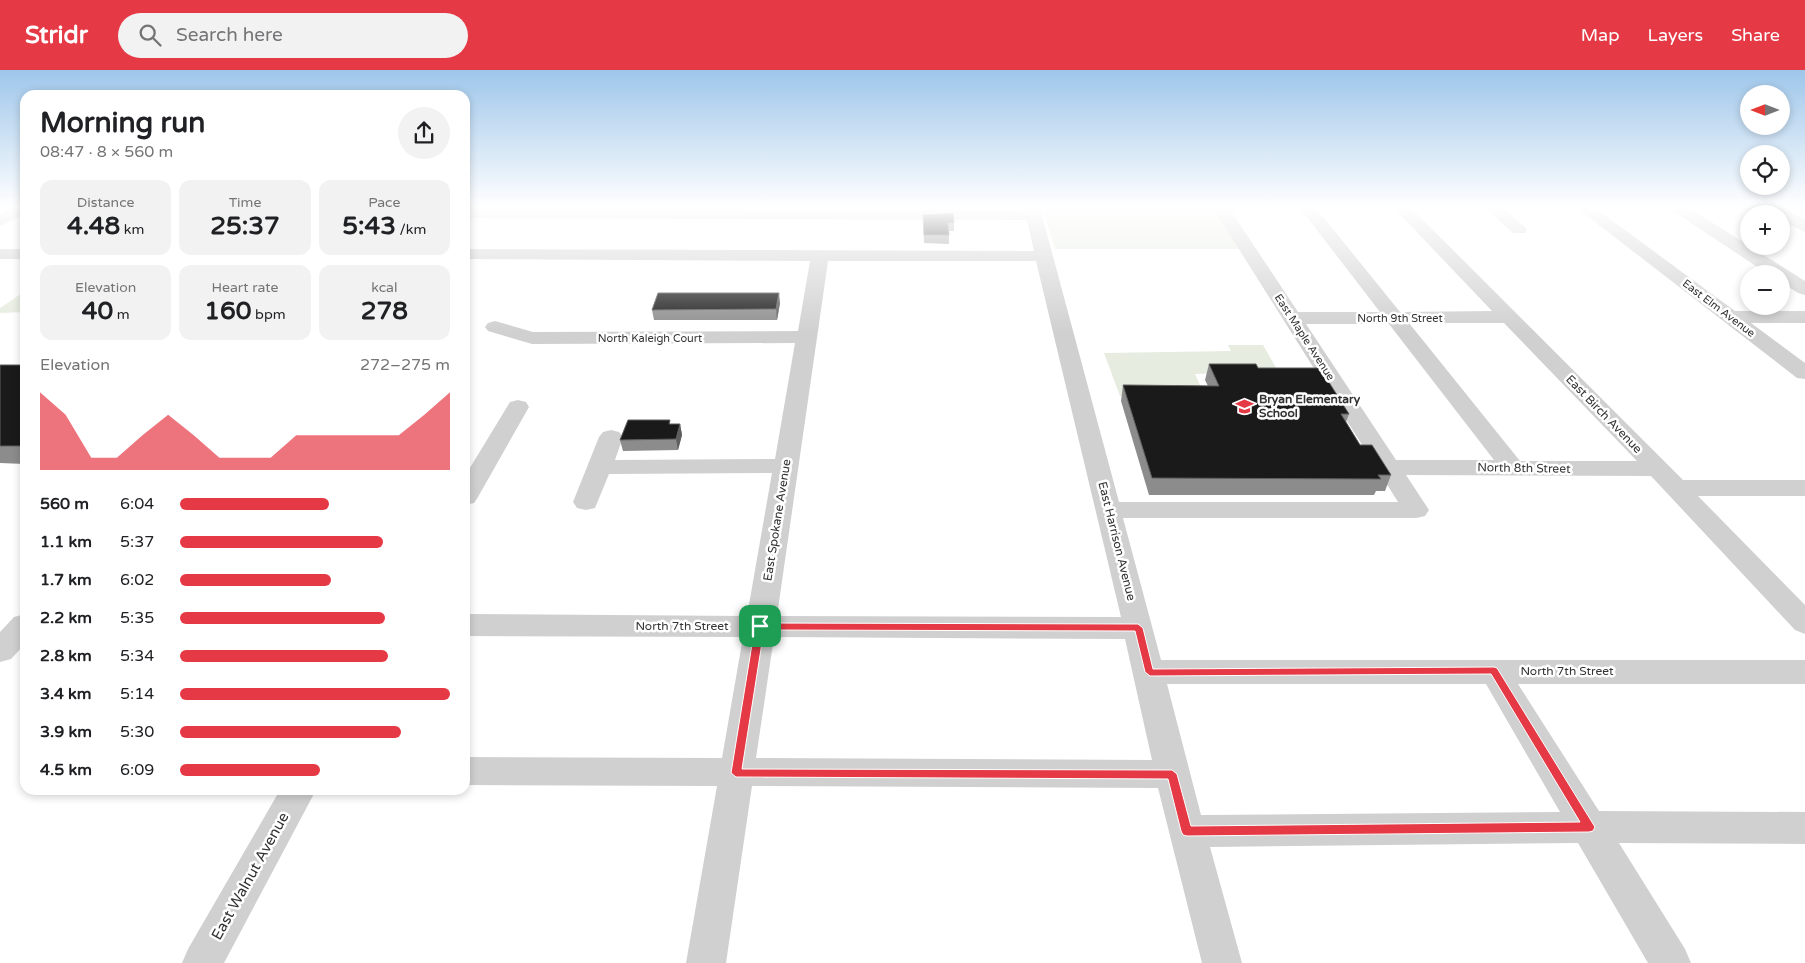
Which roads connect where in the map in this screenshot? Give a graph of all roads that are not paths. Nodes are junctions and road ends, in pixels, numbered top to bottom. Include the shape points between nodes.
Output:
1 (639, 250) edge
2 (1042, 250) edge
3 (1248, 250) edge
4 (1341, 250) edge
5 (1443, 250) edge
6 (1640, 250) edge
7 (1743, 250) edge
8 (0, 254) edge
9 (20, 254) edge
10 (470, 254) edge
11 (637, 254) junction
12 (820, 255) junction
13 (1044, 256) junction
14 (1767, 265) edge
15 (1790, 280) edge
16 (1805, 290) edge
17 (1509, 317) junction
18 (1731, 317) junction
19 (1805, 317) edge
20 (1292, 318) junction
21 (1395, 318) junction
22 (496, 327) dead end
23 (806, 337) junction
24 (1805, 372) edge
25 (518, 407) dead end
26 (612, 437) dead end
27 (600, 466) junction
28 (785, 466) junction
29 (1389, 467) junction
30 (1513, 468) junction
31 (1658, 469) junction
32 (1676, 488) junction
33 (1805, 488) edge
34 (470, 489) edge
35 (586, 502) dead end
36 (1108, 510) junction
37 (1805, 623) edge
38 (0, 624) edge
39 (20, 624) edge
40 (470, 625) edge
41 (760, 626) junction
42 (1138, 628) junction
43 (20, 629) edge
44 (0, 651) edge
45 (1494, 671) junction
46 (1150, 672) junction
47 (1805, 672) edge
48 (470, 772) edge
49 (736, 773) junction
50 (1172, 774) junction
51 (295, 795) edge
52 (1589, 827) junction
53 (1805, 828) edge
54 (1187, 831) junction
55 (202, 963) edge
56 (706, 963) edge
57 (1222, 963) edge
58 (1671, 963) edge

1 - 11 street
2 - 13 street, East Harrison Avenue
3 - 20 street, East Maple Avenue
4 - 21 street
5 - 17 street, East Birch Avenue
6 - 18 street, East Elm Avenue
7 - 14 street
8 - 9 street
10 - 11 street
11 - 12 street
12 - 13 street
12 - 23 street, East Spokane Avenue
13 - 36 street, East Harrison Avenue
15 - 16 street
17 - 21 street, North 9th Street
17 - 31 street, East Birch Avenue
18 - 19 street
18 - 24 street, East Elm Avenue
20 - 21 street, North 9th Street
20 - 29 street, East Maple Avenue
21 - 30 street
22 - 23 street, North Kaleigh Court via 532,338
23 - 28 street, East Spokane Avenue
25 - 34 street
26 - 27 street
27 - 28 street
27 - 35 street
28 - 41 street, East Spokane Avenue
29 - 30 street, North 8th Street
29 - 36 street, East Maple Avenue via 1416,510
30 - 31 street, North 8th Street
31 - 32 street, East Birch Avenue
32 - 33 street
32 - 37 street, East Birch Avenue
36 - 42 street, East Harrison Avenue
38 - 39 street
40 - 41 street, North 7th Street
41 - 42 street, North 7th Street
41 - 49 street, East Spokane Avenue
42 - 46 street, East Harrison Avenue
43 - 44 street
45 - 46 street, North 7th Street
45 - 47 street, North 7th Street
45 - 52 street
46 - 50 street, East Harrison Avenue
48 - 49 street
49 - 50 street
49 - 56 street, East Spokane Avenue
50 - 54 street, East Harrison Avenue
51 - 55 street, East Walnut Avenue
52 - 53 street
52 - 54 street
52 - 58 street
54 - 57 street, East Harrison Avenue

